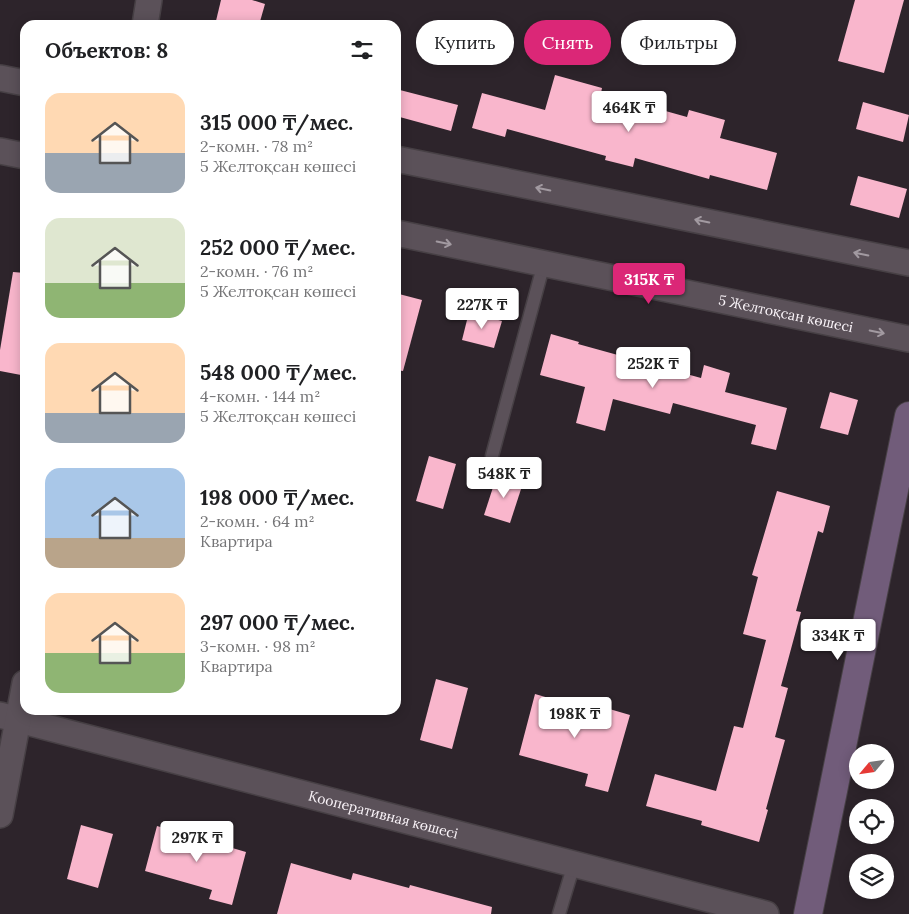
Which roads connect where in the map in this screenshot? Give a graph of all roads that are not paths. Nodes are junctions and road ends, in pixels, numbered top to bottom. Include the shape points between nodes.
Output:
1 (149, 0) edge
2 (146, 20) edge
3 (0, 78) edge
4 (20, 83) edge
5 (0, 151) edge
6 (20, 155) edge
7 (401, 160) edge
8 (401, 234) edge
9 (544, 263) junction
10 (909, 264) edge
11 (909, 339) edge
12 (909, 416) edge
13 (492, 456) dead end
14 (20, 694) edge
15 (9, 717) edge
16 (0, 815) edge
17 (574, 864) junction
18 (559, 914) edge
19 (766, 914) edge
20 (808, 914) edge

1 - 2 street
3 - 4 street
5 - 6 street
10 -> 7 street
8 -> 9 street, 5 Желтоқсан көшесі
9 -> 11 street, 5 Желтоқсан көшесі
9 - 13 lane
12 - 20 street
14 - 15 street
15 - 16 street
15 - 17 street, Кооперативная көшесі
17 - 18 lane
17 - 19 street, Кооперативная көшесі

